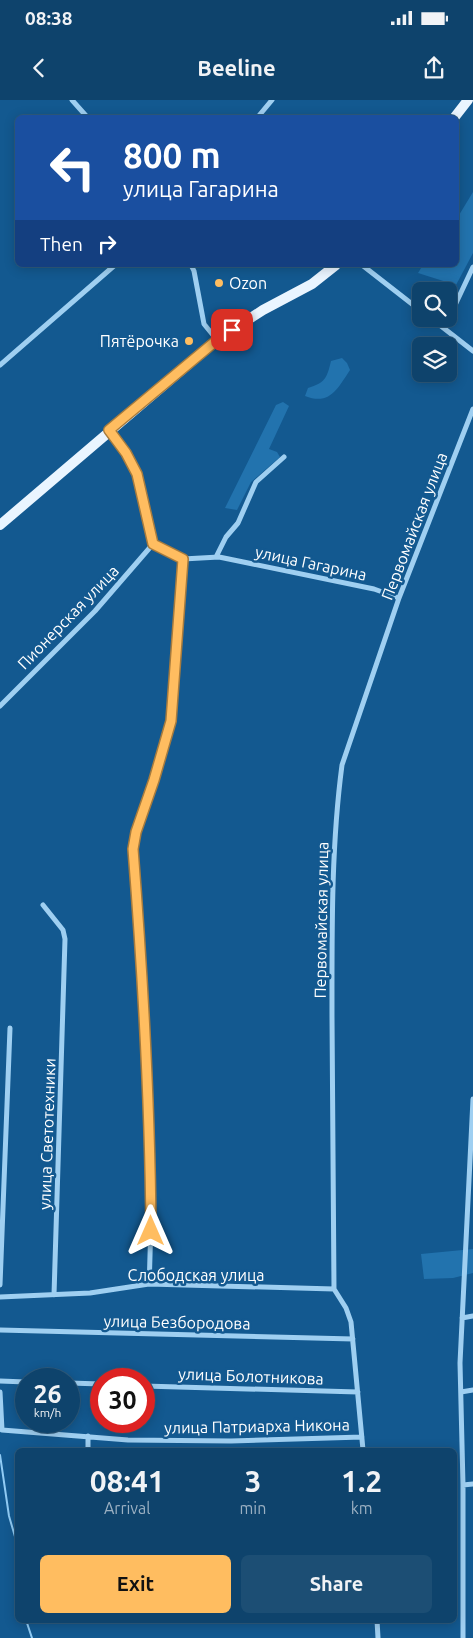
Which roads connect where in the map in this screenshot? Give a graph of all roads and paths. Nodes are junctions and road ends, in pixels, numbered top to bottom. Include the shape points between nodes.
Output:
1 (72, 100) edge
2 (272, 100) edge
3 (468, 100) edge
4 (85, 115) edge
5 (260, 115) edge
6 (456, 115) edge
7 (473, 266) edge
8 (113, 267) edge
9 (192, 267) edge
10 (333, 267) edge
11 (365, 267) edge
12 (457, 299) edge
13 (412, 303) edge
14 (444, 328) edge
15 (217, 340) junction
16 (473, 351) edge
17 (0, 365) edge
18 (473, 409) edge
19 (109, 430) junction
20 (284, 457) dead end
21 (0, 525) edge
22 (153, 544) junction
23 (216, 557) junction
24 (183, 559) junction
25 (400, 598) junction
26 (0, 706) edge
27 (43, 904) dead end
28 (10, 1028) dead end
29 (473, 1099) edge
30 (148, 1284) junction
31 (0, 1286) edge
32 (334, 1289) junction
33 (54, 1295) junction
34 (0, 1298) edge
35 (473, 1316) edge
36 (462, 1318) junction
37 (0, 1330) edge
38 (353, 1339) junction
39 (0, 1381) edge
40 (15, 1382) edge
41 (155, 1386) edge
42 (473, 1390) edge
43 (0, 1392) edge
44 (358, 1392) junction
45 (461, 1392) junction
46 (88, 1436) junction
47 (362, 1437) junction
48 (88, 1448) edge
49 (363, 1448) edge
50 (473, 1484) edge
51 (463, 1485) junction
52 (377, 1623) edge
53 (378, 1638) edge
54 (463, 1638) edge

1 - 4 street
2 - 5 street
3 - 6 main road
7 - 12 street
8 - 17 street
9 - 15 street via 204,324
10 - 15 main road via 312,284
11 - 13 street
14 - 16 street
15 - 19 main road
18 - 25 street, Первомайская улица
19 - 21 main road
19 - 22 street via 137,474
20 - 23 street via 256,482 238,523 226,536
22 - 24 street
22 - 26 street, Пионерская улица via 94,611
23 - 24 street, улица Гагарина
23 - 25 street, улица Гагарина via 374,589
24 - 30 street via 171,721 133,849 145,1008 151,1158
25 - 32 street, Первомайская улица via 342,764 339,789 334,845 332,946
27 - 33 street, улица Светотехники via 63,930 65,939
28 - 31 street
29 - 36 street
30 - 32 street, Слободская улица
30 - 33 street, Слободская улица
32 - 38 street via 346,1308
33 - 34 street, Слободская улица
35 - 36 street
36 - 45 street
37 - 38 street, улица Безбородова
38 - 44 street
39 - 40 street
41 - 44 street, улица Болотникова
42 - 45 street
43 - 46 street, улица Патриарха Никона via 2,1430
44 - 47 street
45 - 51 street
46 - 47 street, улица Патриарха Никона via 138,1440
46 - 48 street
47 - 49 street
50 - 51 street
51 - 54 street
52 - 53 street

